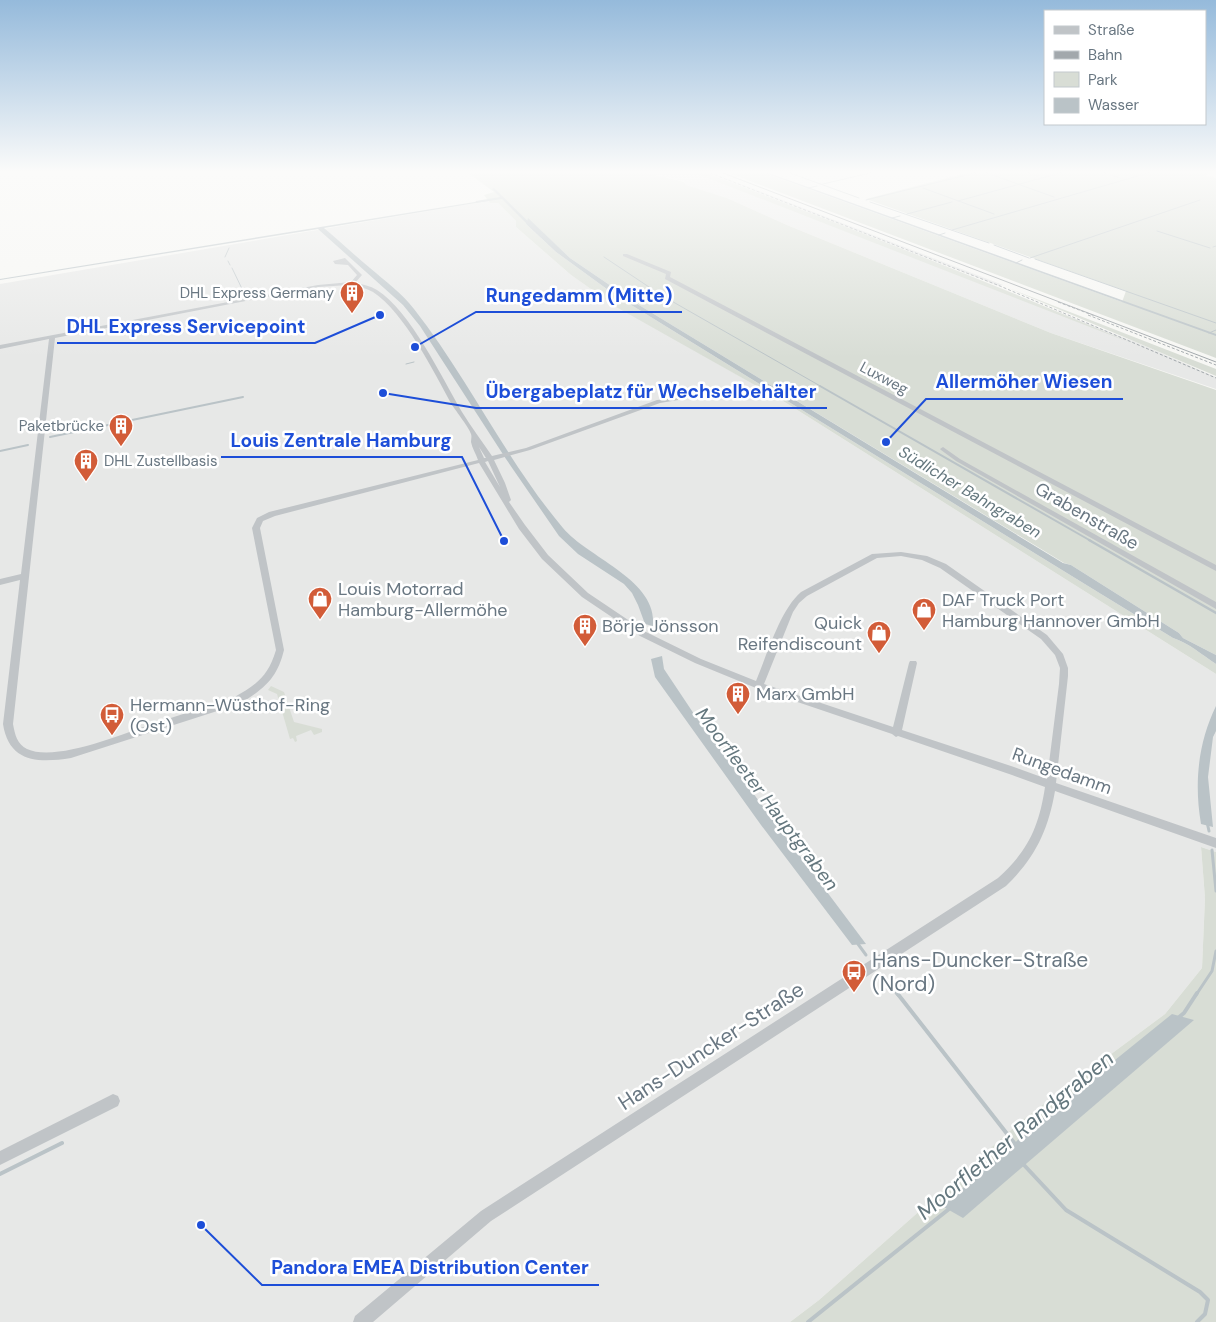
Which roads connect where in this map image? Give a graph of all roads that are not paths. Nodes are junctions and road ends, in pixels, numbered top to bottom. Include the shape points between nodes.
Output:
1 (625, 255) dead end
2 (348, 264) dead end
3 (350, 286) junction
4 (52, 337) junction
5 (0, 348) edge
6 (676, 399) dead end
7 (474, 435) junction
8 (943, 450) dead end
9 (513, 454) joint
10 (502, 456) joint
11 (490, 459) junction
12 (481, 462) junction
13 (509, 506) junction
14 (1216, 568) edge
15 (25, 576) junction
16 (0, 582) edge
17 (1216, 606) edge
18 (913, 663) dead end
19 (759, 686) junction
20 (896, 733) junction
21 (1051, 786) junction
22 (1216, 843) edge
23 (113, 1101) dead end
24 (0, 1158) edge
25 (361, 1322) edge

1 - 14 street, Luxweg via 669,273 668,278
2 - 3 street via 360,275
3 - 4 street, Rungedamm via 311,288
3 - 7 street, Rungedamm via 368,291 391,304
4 - 5 street, Rungedamm
4 - 15 street
6 - 9 street via 660,401
7 - 11 street, Rungedamm
7 - 12 street, Rungedamm
8 - 17 street, Grabenstraße
9 - 10 street
10 - 11 street
11 - 12 street
11 - 13 street, Rungedamm
12 - 13 street, Rungedamm
12 - 15 street via 272,514 258,522 256,528 280,645 278,660 269,676 253,691 230,704 72,754 54,757 33,755 17,748 9,737
13 - 19 street, Rungedamm via 545,557 575,587 602,607 662,645
15 - 16 street
18 - 20 street
19 - 20 street, Rungedamm
19 - 21 street, Hans-Duncker-Straße via 789,612 804,594 875,556 902,554 924,558 943,566 1044,637 1059,654 1064,674
20 - 21 street, Rungedamm
21 - 22 street, Rungedamm
21 - 25 street, Hans-Duncker-Straße via 1037,838 1010,876 486,1216
23 - 24 street

